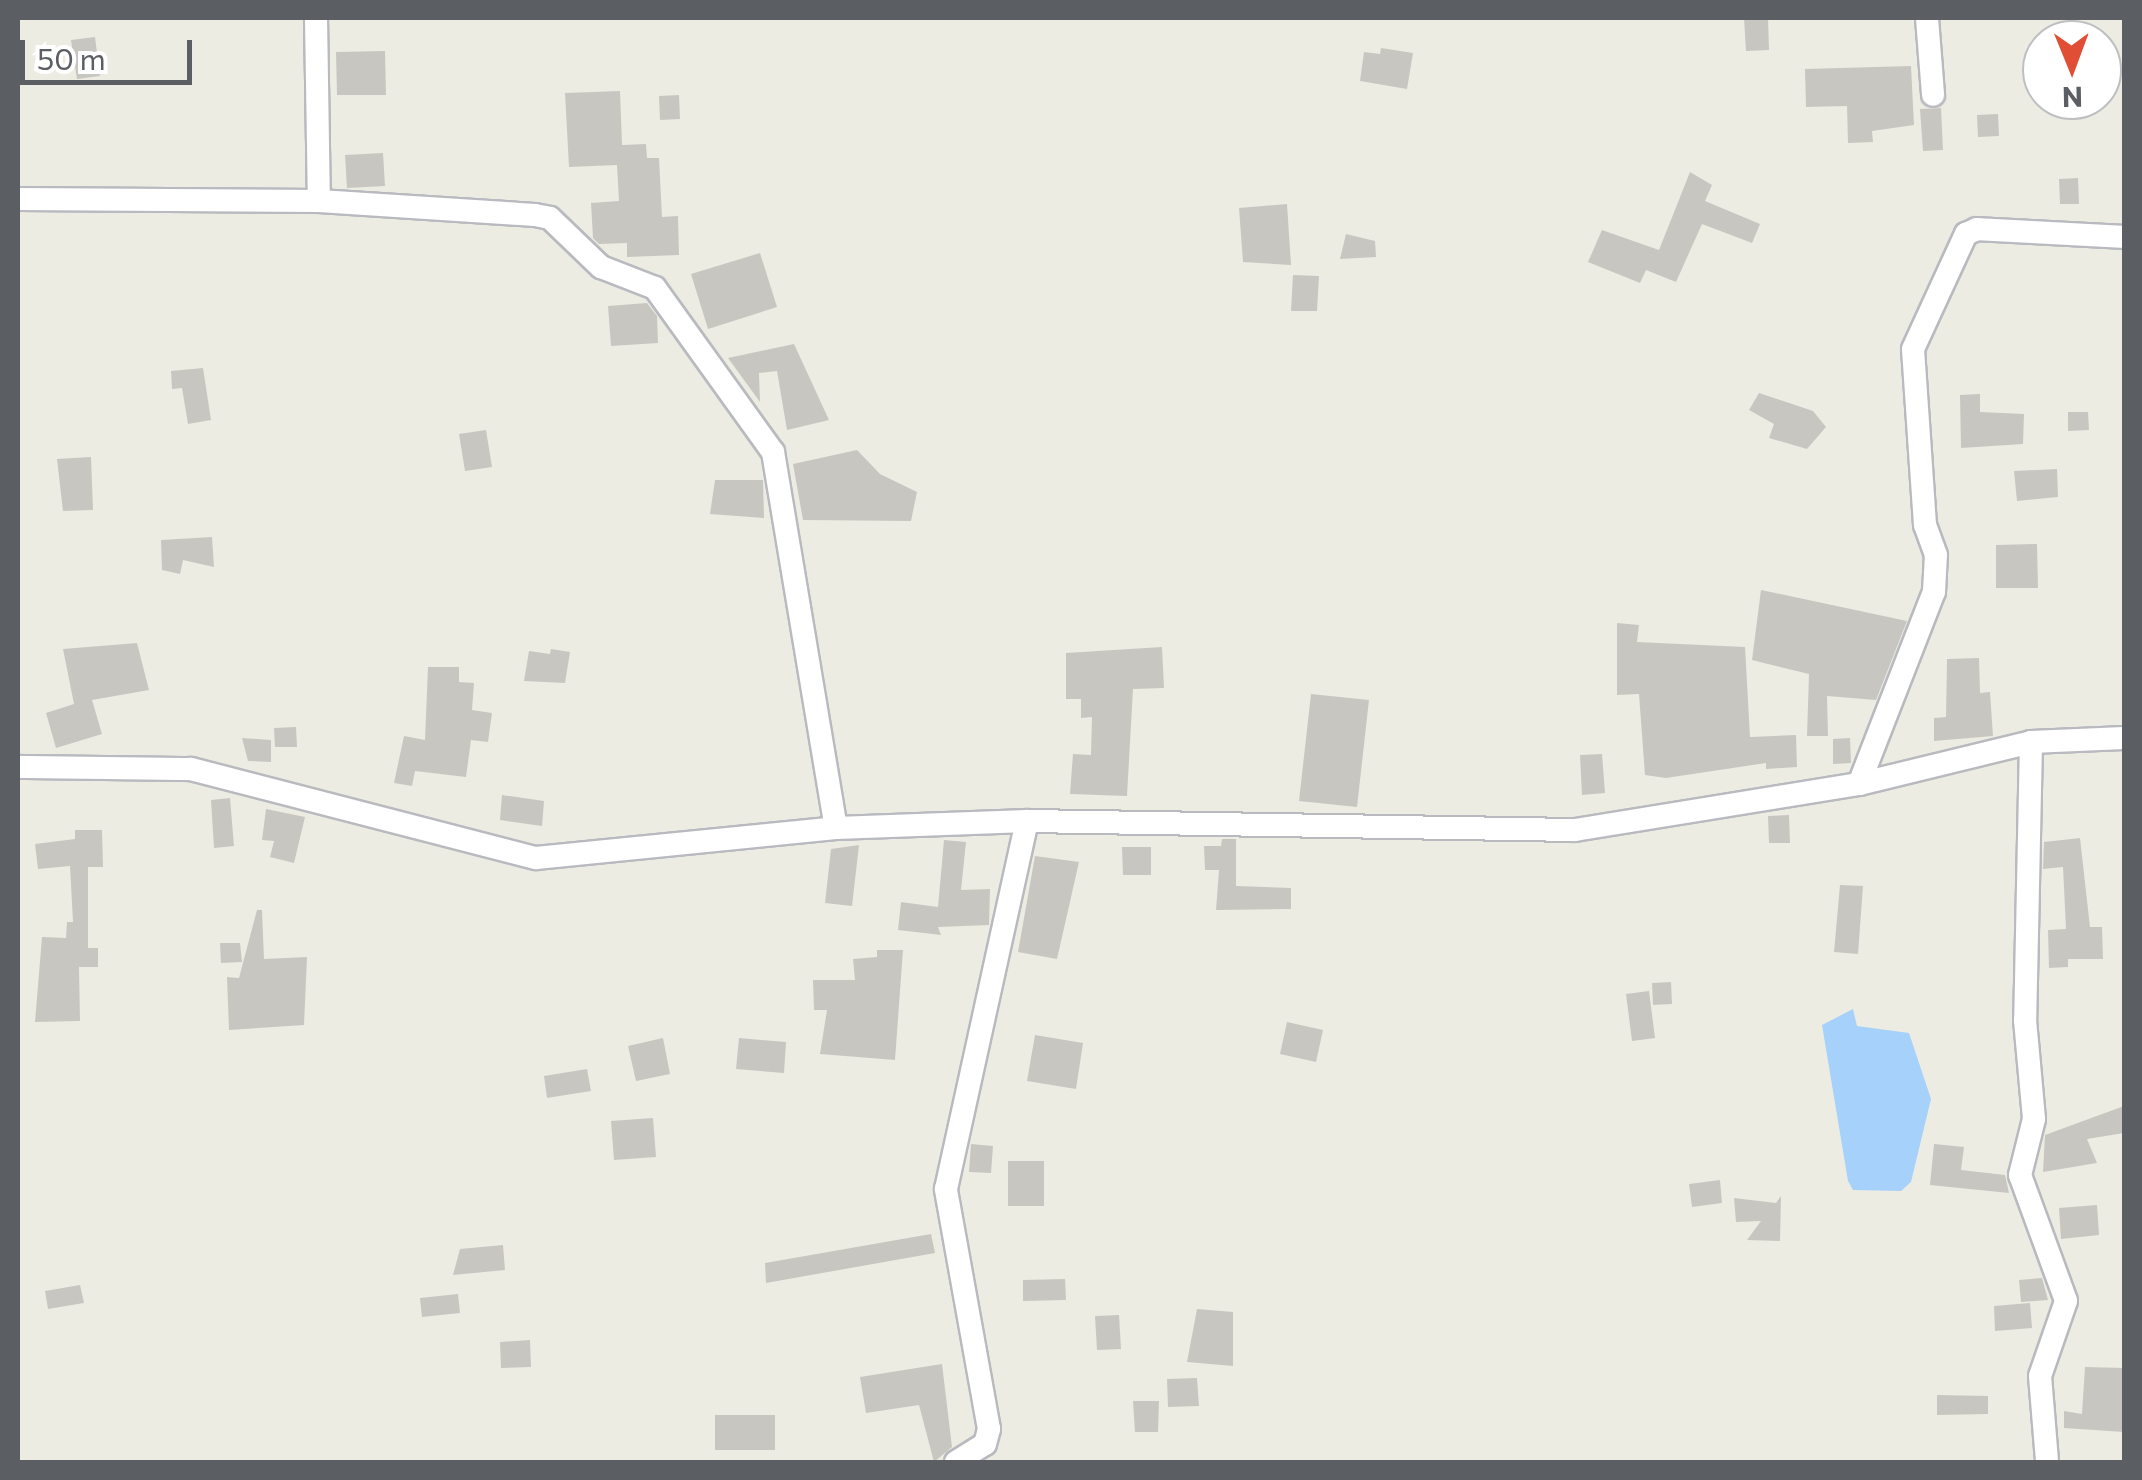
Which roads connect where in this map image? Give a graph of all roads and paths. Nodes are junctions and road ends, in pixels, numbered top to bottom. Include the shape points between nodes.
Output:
1 (316, 18) edge
2 (1927, 18) edge
3 (1932, 95) dead end
4 (18, 199) edge
5 (319, 201) junction
6 (2124, 237) edge
7 (2124, 738) edge
8 (2031, 742) junction
9 (18, 767) edge
10 (1859, 784) junction
11 (1027, 822) junction
12 (836, 828) junction
13 (956, 1462) edge
14 (2047, 1462) edge

1 - 5 street
2 - 3 street
4 - 5 street
5 - 12 street via 550,218 601,267 655,288 773,452
6 - 10 street via 1977,229 1966,234 1912,349 1925,525 1936,555 1934,592
7 - 8 street
8 - 10 street
8 - 14 street via 2025,1020 2034,1119 2020,1175 2066,1301 2040,1376
9 - 12 street via 191,769 536,858
10 - 11 street via 1575,830
11 - 12 street
11 - 13 street via 946,1189 989,1428 985,1444

